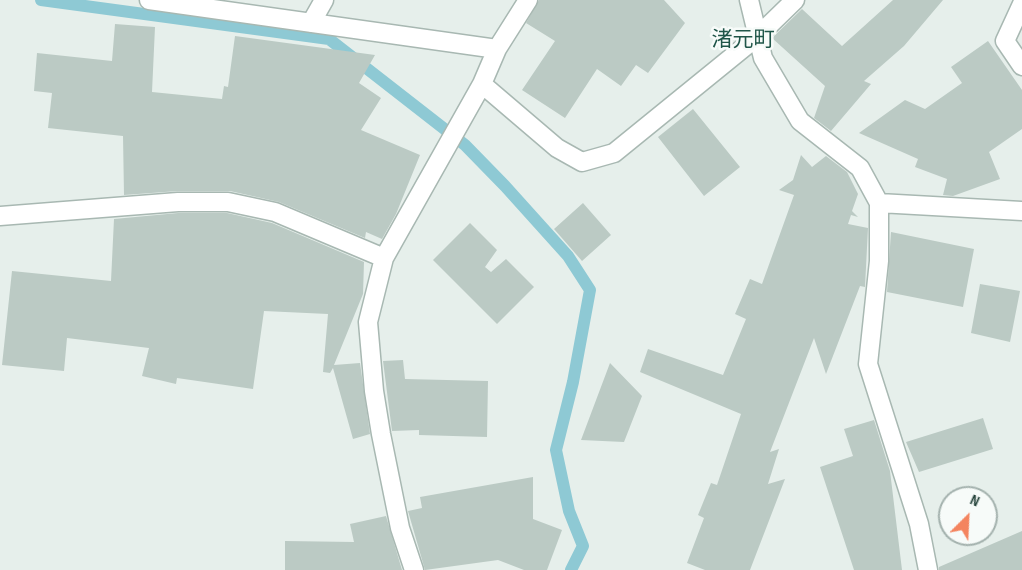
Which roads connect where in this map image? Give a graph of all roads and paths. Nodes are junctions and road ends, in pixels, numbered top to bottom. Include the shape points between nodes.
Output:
1 (152, 0) edge
2 (324, 0) edge
3 (528, 0) edge
4 (749, 0) edge
5 (795, 0) edge
6 (1022, 4) edge
7 (311, 22) junction
8 (758, 36) junction
9 (497, 49) junction
10 (1022, 66) edge
11 (482, 84) junction
12 (879, 203) junction
13 (1022, 211) edge
14 (0, 216) edge
15 (384, 258) junction
16 (414, 570) edge
17 (928, 570) edge

1 - 7 street
2 - 7 street
3 - 9 street
4 - 8 street
5 - 8 street
6 - 10 street via 1005,40
7 - 9 street
8 - 11 street via 614,153 582,162 556,148
8 - 12 street via 763,58 800,121 860,168
9 - 11 street
11 - 15 street
12 - 13 street
12 - 17 street via 879,261 868,364 920,524
14 - 15 street via 178,202 228,202 275,212
15 - 16 street via 368,322 374,391 400,528

